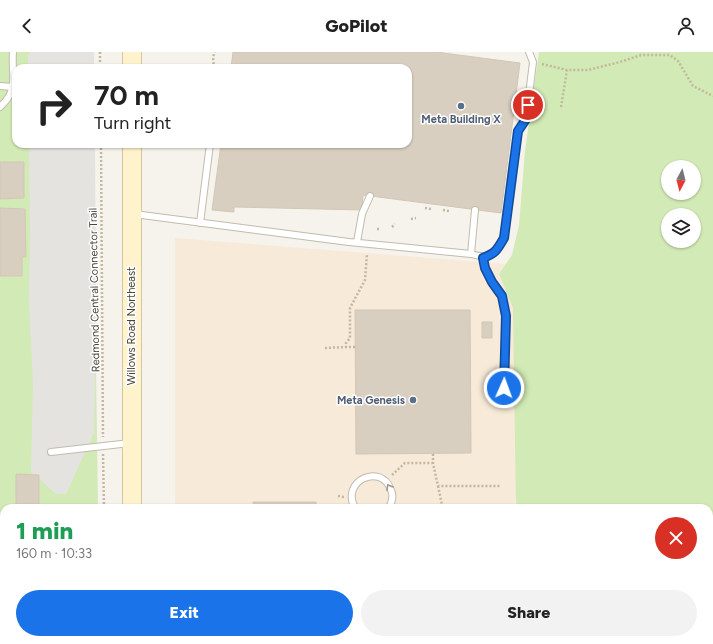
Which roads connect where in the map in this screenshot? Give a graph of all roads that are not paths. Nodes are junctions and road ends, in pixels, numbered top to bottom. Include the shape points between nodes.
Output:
1 (12, 52) edge
2 (132, 52) edge
3 (529, 52) edge
4 (12, 64) edge
5 (132, 64) edge
6 (0, 86) edge
7 (12, 87) edge
8 (12, 90) edge
9 (0, 108) edge
10 (132, 148) edge
11 (209, 148) edge
12 (370, 196) dead end
13 (475, 210) dead end
14 (132, 214) junction
15 (200, 223) junction
16 (357, 242) junction
17 (471, 254) junction
18 (483, 258) junction
19 (504, 388) dead end
20 (131, 443) junction
21 (51, 452) dead end
22 (132, 504) edge
23 (354, 504) edge
24 (391, 504) edge

1 - 4 lane
2 - 5 main road
3 - 18 lane via 533,62 526,119 518,131 504,238 496,251
6 - 7 lane
8 - 9 lane
10 - 14 main road, Willows Road Northeast
11 - 15 lane
12 - 16 lane via 359,224
13 - 17 lane
14 - 15 lane
14 - 20 main road, Willows Road Northeast
15 - 16 lane
16 - 17 lane
17 - 18 lane
18 - 19 lane via 492,282 502,296 506,316
20 - 21 lane
20 - 22 main road, Willows Road Northeast
24 -> 23 lane via 393,500 390,486 379,477 372,476 365,477 355,485 352,491

